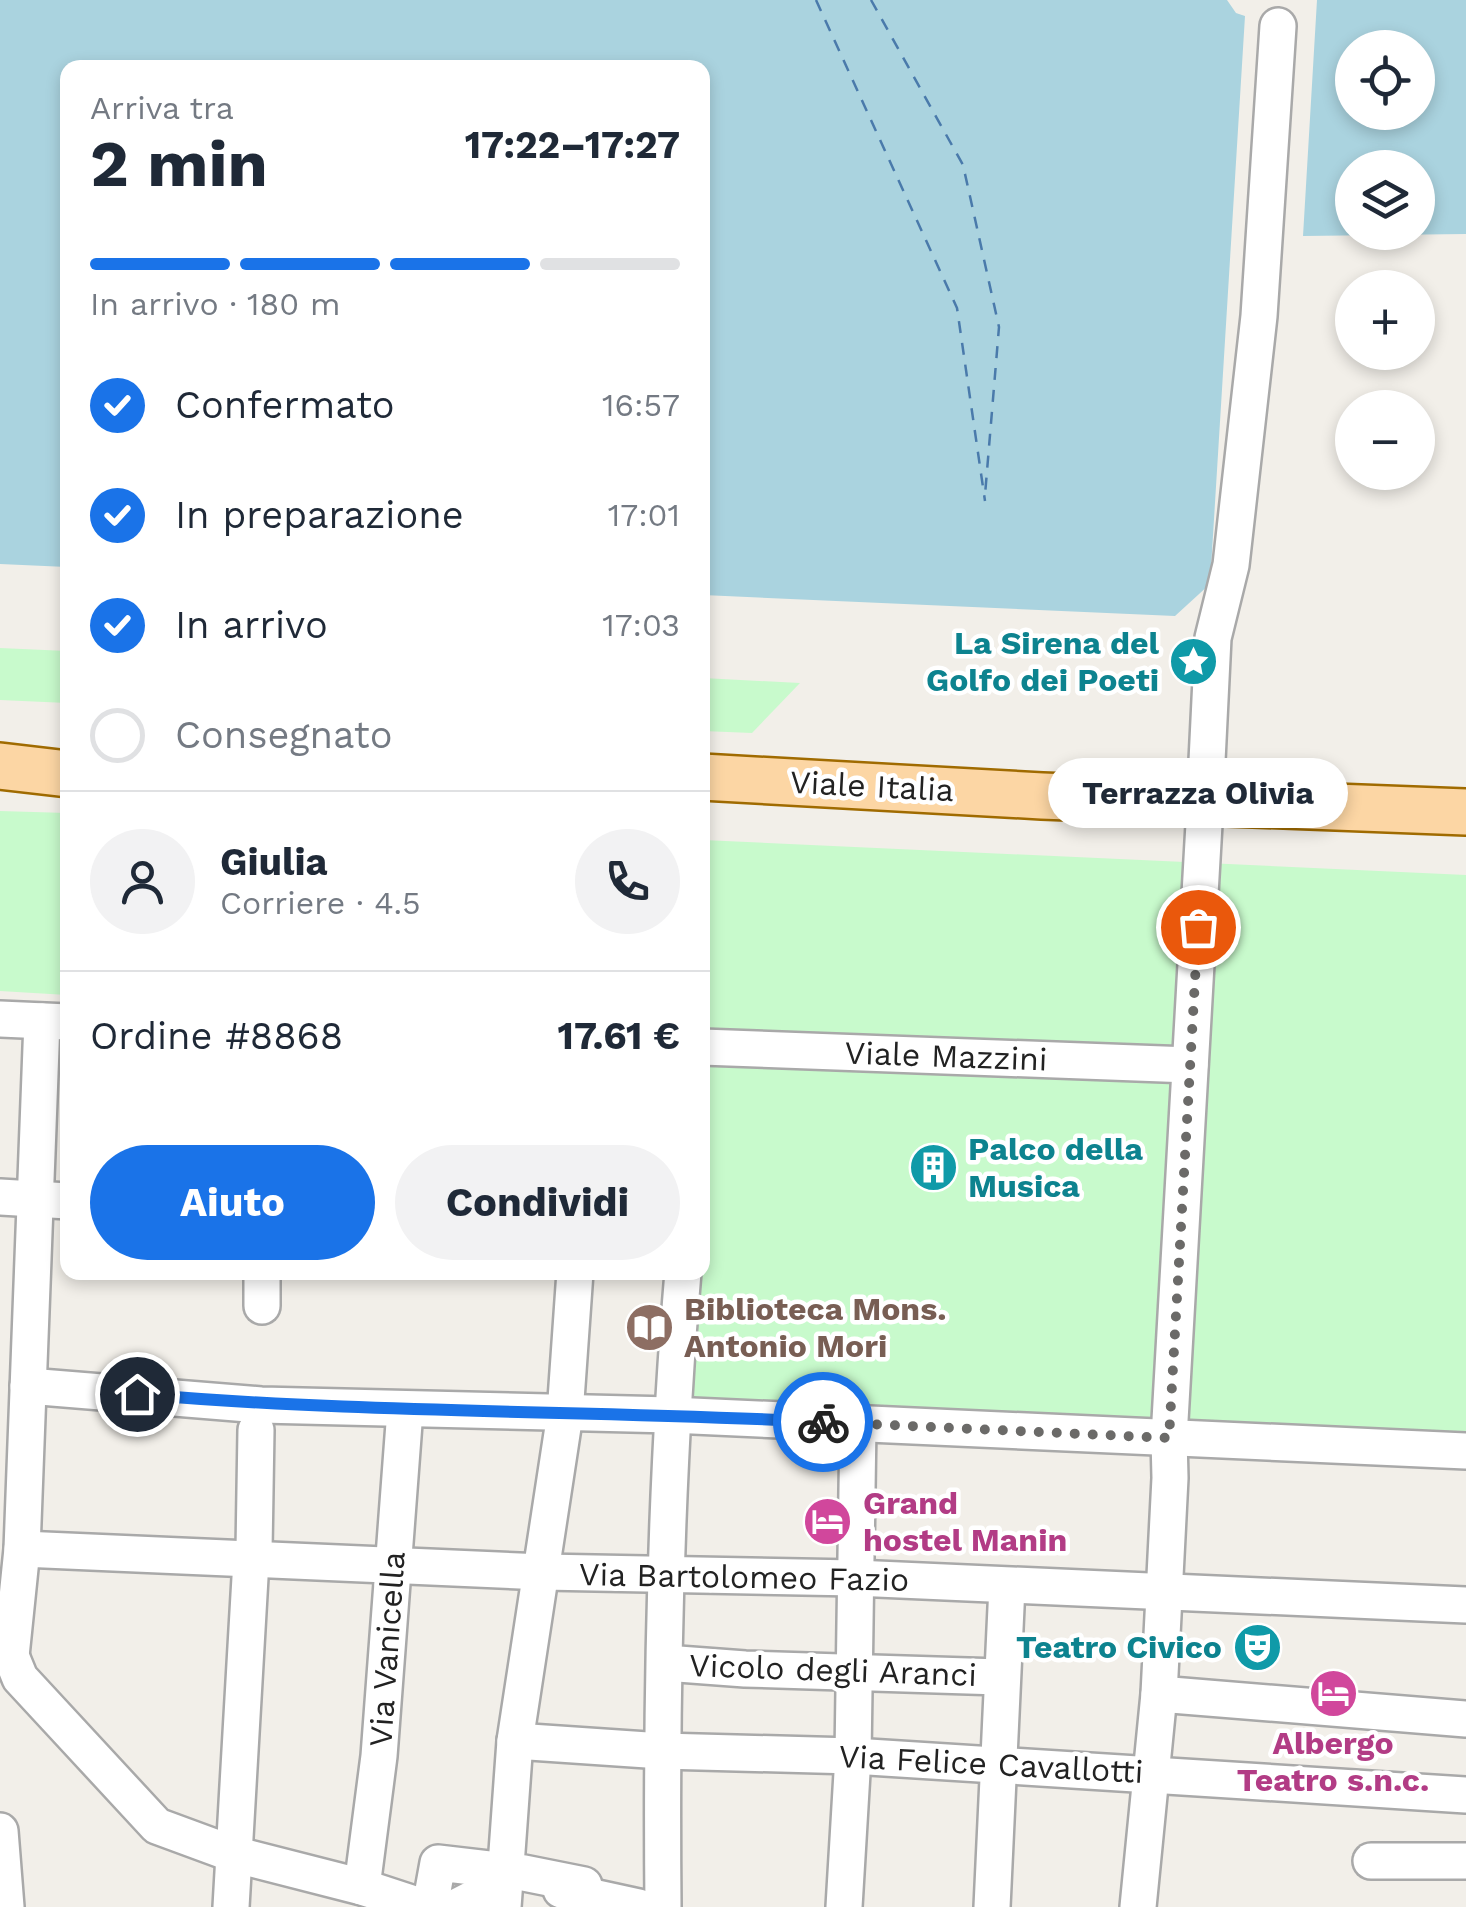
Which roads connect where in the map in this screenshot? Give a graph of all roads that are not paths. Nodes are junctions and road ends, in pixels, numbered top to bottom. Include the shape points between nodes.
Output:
1 (1279, 9) edge
2 (0, 746) edge
3 (60, 748) edge
4 (0, 766) edge
5 (60, 773) edge
6 (710, 777) edge
7 (1466, 812) edge
8 (1205, 813) junction
9 (0, 1019) edge
10 (55, 1022) edge
11 (710, 1047) edge
12 (1190, 1065) junction
13 (0, 1197) edge
14 (51, 1200) edge
15 (574, 1280) edge
16 (682, 1280) edge
17 (28, 1386) junction
18 (405, 1410) junction
19 (565, 1414) junction
20 (671, 1415) junction
21 (858, 1424) junction
22 (256, 1430) dead end
23 (1169, 1438) junction
24 (1466, 1452) edge
25 (22, 1549) junction
26 (252, 1555) junction
27 (392, 1565) junction
28 (542, 1572) junction
29 (665, 1574) junction
30 (855, 1578) junction
31 (1007, 1586) junction
32 (1163, 1594) junction
33 (1466, 1605) edge
34 (5, 1651) edge
35 (665, 1663) junction
36 (854, 1671) junction
37 (1000, 1677) junction
38 (1158, 1694) junction
39 (1466, 1719) edge
40 (515, 1742) junction
41 (662, 1751) junction
42 (853, 1756) junction
43 (996, 1765) junction
44 (1151, 1773) junction
45 (1466, 1794) edge
46 (0, 1830) edge
47 (233, 1854) junction
48 (1371, 1861) dead end
49 (1466, 1861) edge
50 (503, 1884) edge
51 (362, 1887) junction
52 (566, 1900) edge
53 (6, 1907) edge
54 (232, 1907) edge
55 (422, 1907) edge
56 (430, 1907) edge
57 (456, 1907) edge
58 (638, 1907) edge
59 (664, 1907) edge
60 (844, 1907) edge
61 (992, 1907) edge
62 (1138, 1907) edge

1 - 8 street via 1259,316 1231,565 1212,638
2 - 3 main road
4 - 5 main road
6 - 8 main road, Viale Italia via 1042,796 1069,819
7 - 8 main road, Viale Italia via 1338,807 1306,827
8 - 12 street
9 - 10 street
10 - 14 street
11 - 12 street, Viale Mazzini
12 - 23 street
13 - 14 street
14 - 17 street
15 - 19 street
16 - 20 street
17 - 18 street
17 - 25 street
18 - 19 street
18 - 27 street, Via Vanicella
19 - 20 street
19 - 28 street
20 - 21 street
20 - 29 street
21 - 23 street
21 - 30 street
22 - 26 street
23 - 24 street
23 - 32 street
25 - 26 street, Via Bartolomeo Fazio
25 - 34 street
26 - 27 street, Via Bartolomeo Fazio
26 - 47 street
27 - 28 street, Via Bartolomeo Fazio
27 - 51 street, Via Vanicella
28 - 29 street, Via Bartolomeo Fazio
28 - 40 street
29 - 30 street, Via Bartolomeo Fazio
29 - 35 street
30 - 31 street, Via Bartolomeo Fazio
30 - 36 street
31 - 32 street, Via Bartolomeo Fazio
31 - 37 street
32 - 33 street, Via Bartolomeo Fazio
32 - 38 street
34 - 47 street via 20,1678 157,1826
35 - 36 street, Vicolo degli Aranci
35 - 41 street
36 - 37 street, Vicolo degli Aranci
36 - 42 street
37 - 43 street
38 - 39 street
38 - 44 street
40 - 41 street, Via Felice Cavallotti
40 - 50 street
41 - 42 street, Via Felice Cavallotti
41 - 59 street
42 - 43 street, Via Felice Cavallotti
42 - 60 street
43 - 44 street, Via Felice Cavallotti
43 - 61 street
44 - 45 street, Via Felice Cavallotti
44 - 62 street
46 - 53 street
47 - 51 street
47 - 54 street
48 - 49 street
50 - 52 street via 584,1885
50 - 56 street via 438,1863
50 - 57 street
51 - 55 street
52 - 58 street

